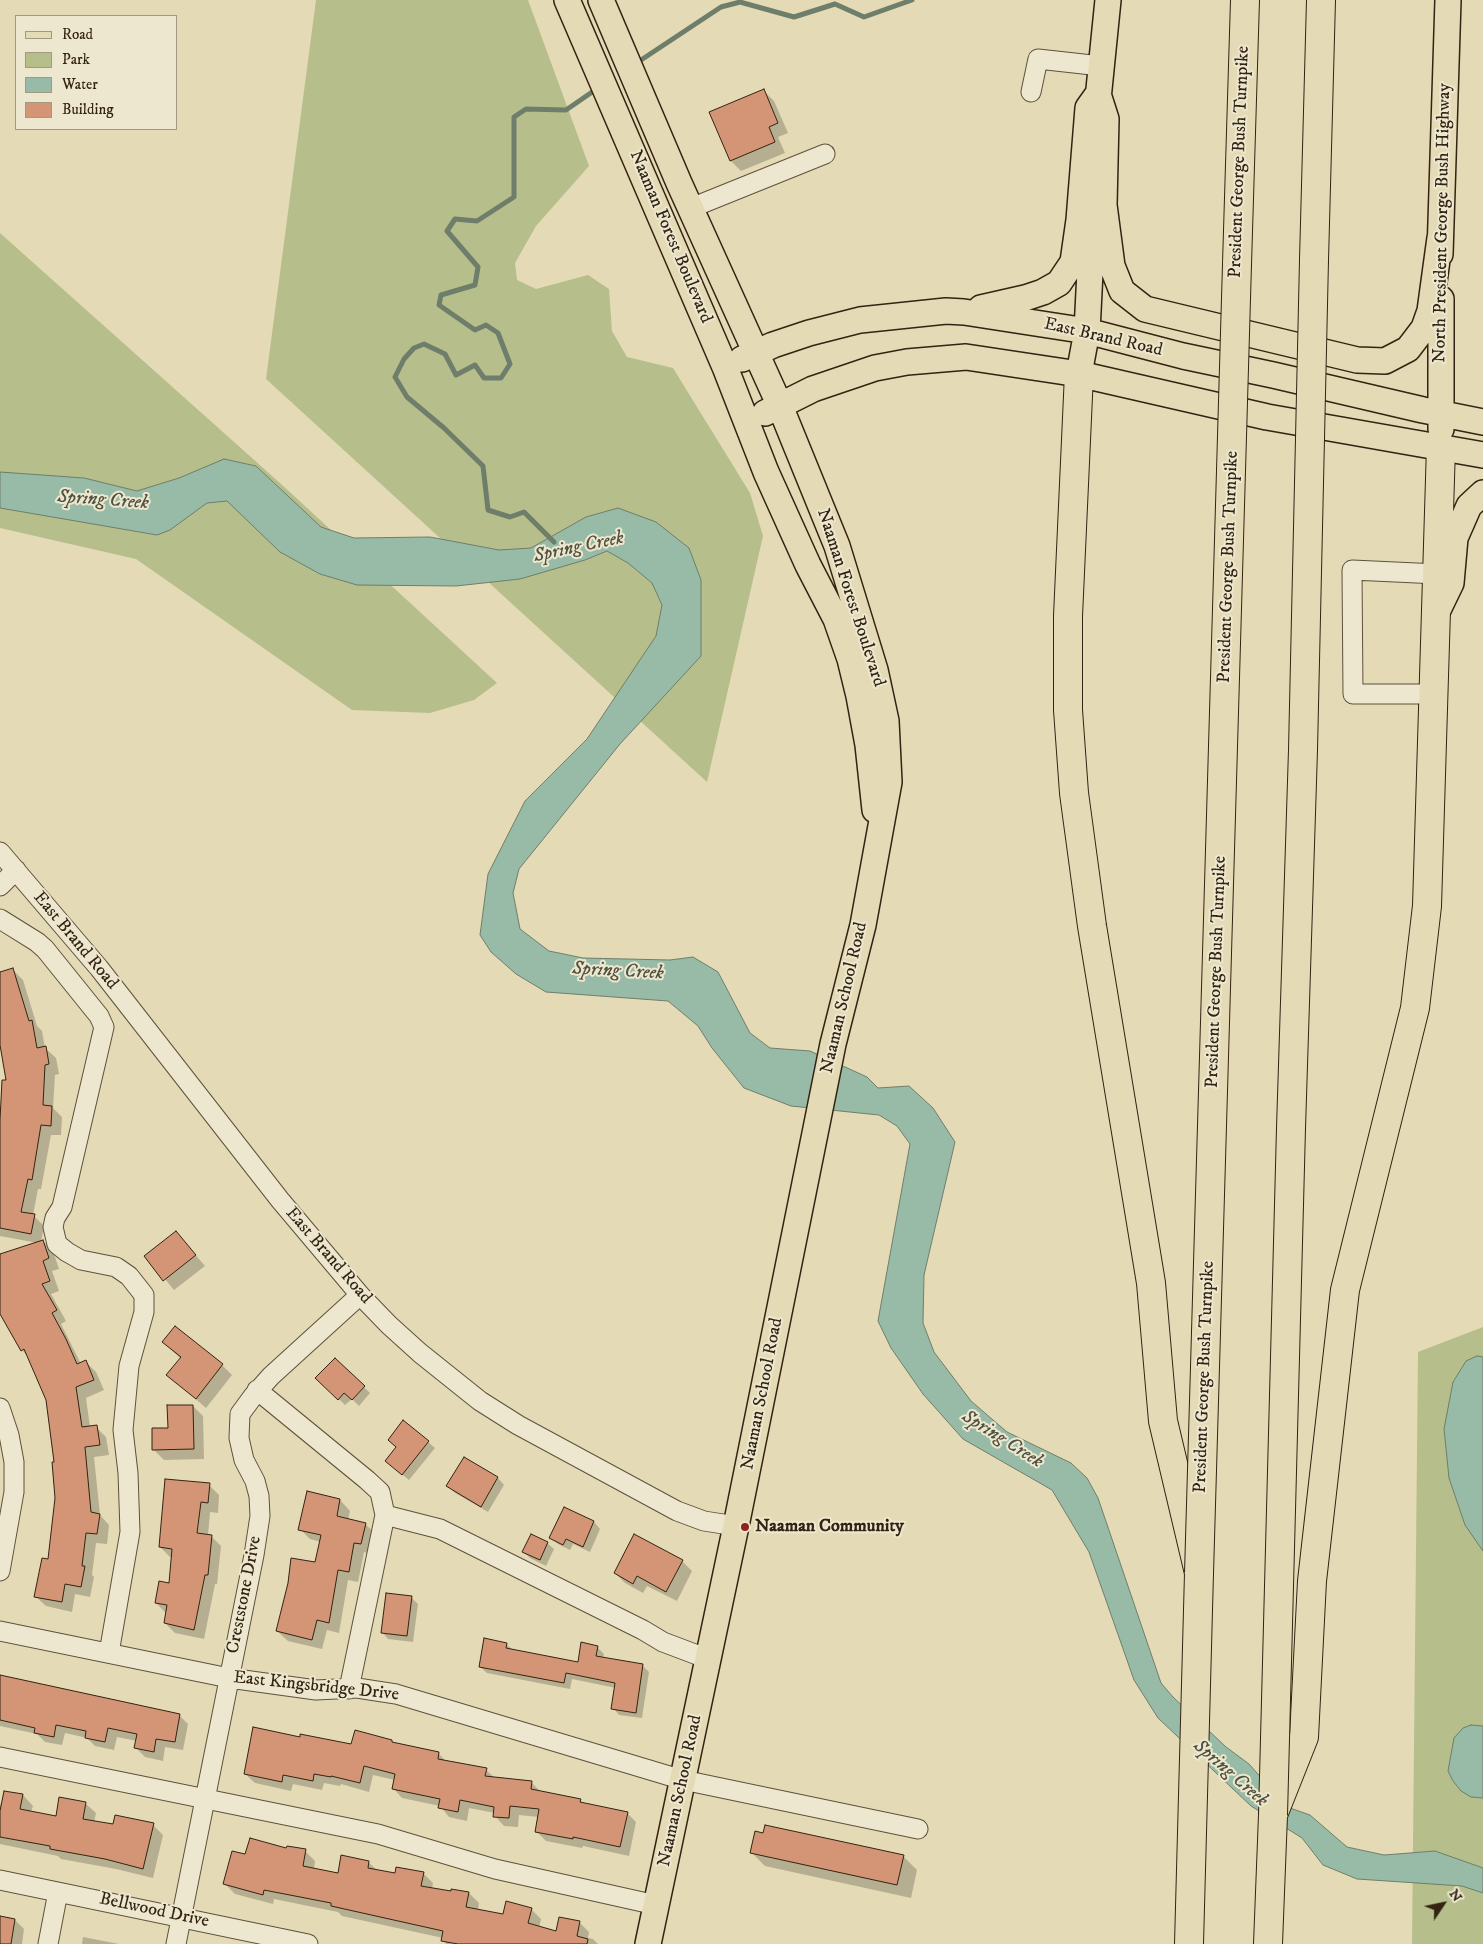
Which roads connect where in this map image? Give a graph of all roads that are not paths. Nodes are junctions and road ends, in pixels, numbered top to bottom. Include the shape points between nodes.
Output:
1 (567, 0) edge
2 (601, 0) edge
3 (1108, 0) edge
4 (1245, 0) edge
5 (1321, 0) edge
6 (1448, 0) edge
7 (1101, 66) junction
8 (1031, 92) dead end
9 (1098, 94) junction
10 (825, 154) dead end
11 (691, 208) junction
12 (1440, 238) junction
13 (964, 312) junction
14 (1087, 331) junction
15 (757, 353) junction
16 (725, 367) junction
17 (1079, 374) junction
18 (780, 406) junction
19 (1441, 414) junction
20 (747, 421) junction
21 (1483, 422) edge
22 (1441, 446) junction
23 (1483, 455) edge
24 (1483, 493) edge
25 (1438, 574) junction
26 (1436, 614) junction
27 (1434, 694) junction
28 (878, 845) junction
29 (0, 852) edge
30 (16, 870) junction
31 (0, 886) edge
32 (0, 919) edge
33 (360, 1295) junction
34 (257, 1390) junction
35 (0, 1408) edge
36 (6, 1504) edge
37 (385, 1515) junction
38 (736, 1526) junction
39 (0, 1571) edge
40 (1199, 1573) junction
41 (0, 1631) edge
42 (109, 1653) junction
43 (708, 1659) junction
44 (229, 1678) junction
45 (349, 1689) junction
46 (0, 1757) edge
47 (684, 1780) junction
48 (205, 1799) junction
49 (1273, 1815) junction
50 (918, 1829) dead end
51 (0, 1880) edge
52 (58, 1892) junction
53 (656, 1906) junction
54 (181, 1917) junction
55 (300, 1943) edge
56 (48, 1944) edge
57 (176, 1944) edge
58 (648, 1944) edge
59 (1188, 1944) edge
60 (1268, 1944) edge

1 - 16 main road, Naaman Forest Boulevard
2 - 11 main road, Naaman Forest Boulevard
3 - 7 main road
4 - 40 highway, President George Bush Turnpike, bridge
5 - 49 highway, bridge
6 - 12 main road, North President George Bush Highway
7 - 8 street via 1038,59
7 - 9 main road
9 - 12 main road via 1106,119 1104,205 1112,266 1122,291 1145,309 1357,360 1385,361 1408,349 1424,328 1430,311
9 - 13 main road via 1088,108 1073,262 1059,283 1043,292
9 - 14 main road
10 - 11 street
11 - 15 main road, Naaman Forest Boulevard
12 - 19 main road, North President George Bush Highway
13 - 14 main road, East Brand Road
13 - 15 main road, East Brand Road via 860,320 809,333
14 - 17 main road
14 - 19 main road, East Brand Road
15 - 16 main road, East Brand Road
15 - 18 main road, Naaman Forest Boulevard
16 - 20 main road, Naaman Forest Boulevard
17 - 18 main road via 966,358 907,362 838,380
17 - 22 main road via 1267,417
17 - 40 highway, bridge via 1068,616 1068,710 1074,793 1151,1283 1163,1421
18 - 20 main road
18 - 28 main road, Naaman Forest Boulevard via 837,546 875,670 886,721 889,782
19 - 21 main road, East Brand Road
19 - 22 main road, North President George Bush Highway
20 - 28 main road, Naaman Forest Boulevard via 766,472 836,619 850,659 868,744
22 - 23 main road
22 - 25 highway
24 - 26 main road via 1469,506 1455,538 1451,583
25 - 26 highway
25 - 27 street via 1352,570 1353,694
26 - 27 highway
27 - 49 highway via 1427,906 1415,1008 1345,1290 1312,1581 1304,1738
28 - 38 main road, Naaman School Road via 863,925 833,1044
29 - 30 street, East Brand Road
30 - 31 street
30 - 33 street, East Brand Road via 99,968 280,1200
32 - 42 street via 45,949 99,1016 104,1028 62,1207 53,1227 57,1244 81,1260 116,1268 129,1276 144,1295 144,1312 129,1366 123,1430 130,1491 130,1532
33 - 34 street, Creststone Drive
33 - 38 street, East Brand Road via 420,1353 480,1401 518,1425 677,1512 704,1521
34 - 37 street via 380,1492
34 - 44 street, Creststone Drive via 240,1414 239,1438 244,1460 257,1488 260,1516
35 - 36 street via 14,1462 14,1492
36 - 39 street
37 - 43 street via 440,1529 663,1642
37 - 45 street
38 - 43 main road, Naaman School Road
40 - 59 highway, President George Bush Turnpike
41 - 42 street, East Kingsbridge Drive
42 - 44 street, East Kingsbridge Drive
43 - 47 main road, Naaman School Road
44 - 45 street, East Kingsbridge Drive via 316,1690
44 - 48 street, Creststone Drive
45 - 47 street, East Kingsbridge Drive via 396,1694
46 - 48 street
47 - 50 street, East Kingsbridge Drive
47 - 53 main road, Naaman School Road
48 - 53 street via 378,1834 495,1869
48 - 54 street, Creststone Drive
49 - 60 highway
51 - 52 street, Bellwood Drive
52 - 54 street, Bellwood Drive
52 - 56 street
53 - 58 main road, Naaman School Road
54 - 55 street, Bellwood Drive
54 - 57 street, Creststone Drive

